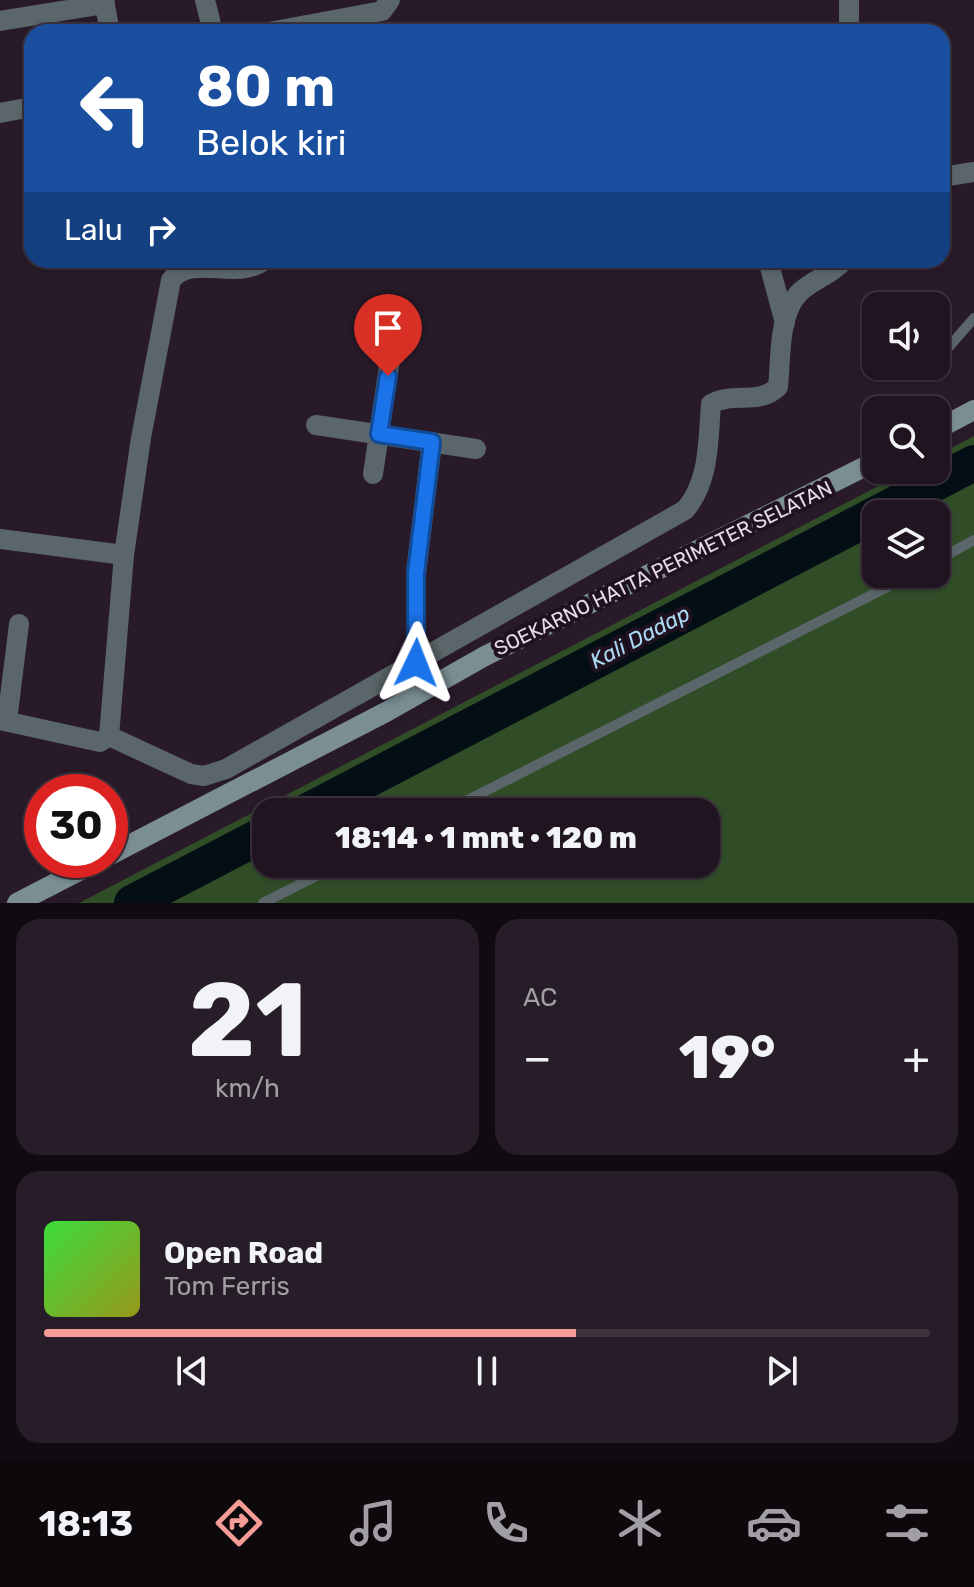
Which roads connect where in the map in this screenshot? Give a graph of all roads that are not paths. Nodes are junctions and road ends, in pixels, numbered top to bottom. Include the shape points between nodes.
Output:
1 (205, 0) edge
2 (390, 0) edge
3 (849, 0) edge
4 (105, 2) edge
5 (0, 21) edge
6 (109, 24) edge
7 (211, 24) edge
8 (312, 24) edge
9 (849, 24) edge
10 (24, 108) edge
11 (0, 113) edge
12 (974, 172) edge
13 (950, 176) edge
14 (189, 268) edge
15 (189, 268) edge
16 (245, 268) edge
17 (770, 268) edge
18 (837, 268) edge
19 (974, 318) edge
20 (396, 319) dead end
21 (785, 323) junction
22 (950, 346) edge
23 (974, 410) edge
24 (950, 423) edge
25 (316, 425) dead end
26 (379, 434) junction
27 (432, 442) junction
28 (476, 449) dead end
29 (862, 468) edge
30 (373, 474) dead end
31 (0, 539) edge
32 (974, 540) edge
33 (950, 553) edge
34 (124, 555) junction
35 (885, 588) edge
36 (19, 624) dead end
37 (416, 663) junction
38 (3, 720) edge
39 (109, 736) junction
40 (472, 798) edge
41 (128, 846) edge
42 (65, 878) edge
43 (312, 878) edge
44 (17, 903) edge
45 (263, 903) edge

1 - 7 street
2 - 8 street via 382,11
3 - 9 street
4 - 5 street
4 - 6 street
10 - 11 street
12 - 13 street
14 - 16 street
15 - 34 street via 171,280
17 - 21 street
18 - 21 street via 799,293
19 - 22 lane
20 - 26 street
21 - 37 street via 778,387 755,399 728,397 711,404 704,473 685,510
23 - 24 main road
25 - 26 street
26 - 27 street
26 - 30 street
27 - 28 street
27 - 37 street via 416,573
29 - 41 main road, SOEKARNO HATTA PERIMETER SELATAN via 485,656
31 - 34 street
32 - 33 lane
34 - 39 street
35 - 40 lane
36 - 38 street
37 - 39 street via 226,769 204,776
38 - 39 street via 100,742
42 - 44 main road
43 - 45 lane

